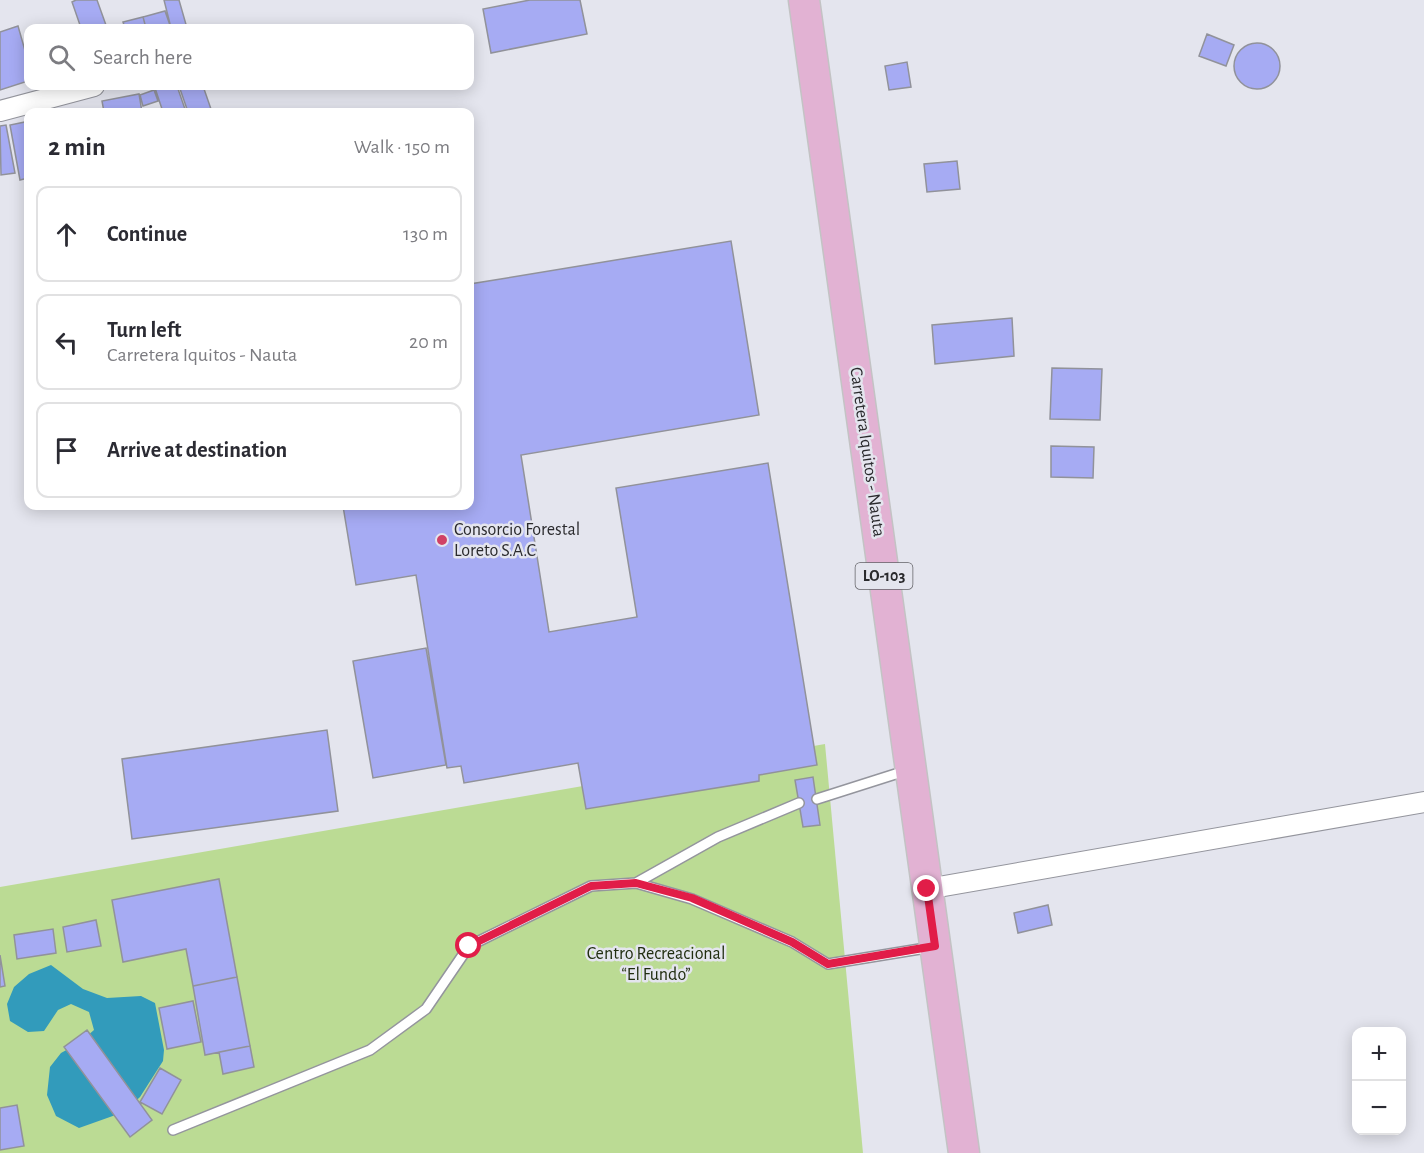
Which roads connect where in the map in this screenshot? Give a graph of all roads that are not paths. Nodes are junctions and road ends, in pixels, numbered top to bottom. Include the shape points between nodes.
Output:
1 (804, 0) edge
2 (79, 90) edge
3 (0, 111) edge
4 (910, 769) junction
5 (817, 799) dead end
6 (1424, 802) edge
7 (799, 803) dead end
8 (636, 883) junction
9 (927, 889) junction
10 (935, 946) junction
11 (173, 1130) dead end
12 (964, 1153) edge

1 - 4 main road, Carretera Iquitos - Nauta / LO-103
2 - 3 street
4 - 5 lane
4 - 9 main road, Carretera Iquitos - Nauta / LO-103
6 - 9 street
7 - 8 lane via 718,837
8 - 10 lane via 692,898 792,942 828,964
8 - 11 lane via 591,886 469,946 426,1009 370,1050
9 - 10 main road, Carretera Iquitos - Nauta / LO-103
10 - 12 main road, Carretera Iquitos - Nauta / LO-103

